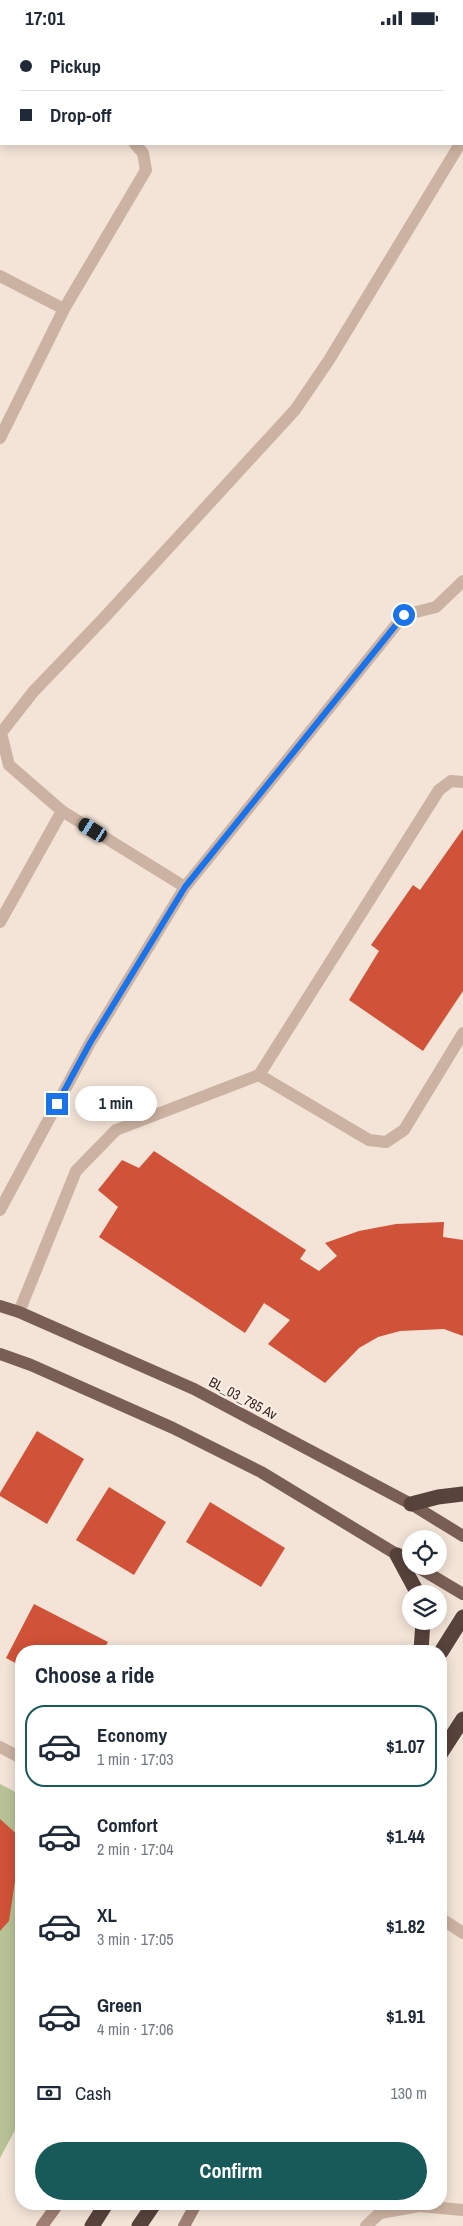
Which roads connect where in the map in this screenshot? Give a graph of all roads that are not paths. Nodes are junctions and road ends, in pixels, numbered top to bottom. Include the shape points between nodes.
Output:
1 (136, 145) edge
2 (459, 145) edge
3 (0, 276) edge
4 (64, 309) junction
5 (0, 438) edge
6 (463, 581) edge
7 (463, 782) edge
8 (62, 811) junction
9 (185, 887) junction
10 (0, 922) edge
11 (463, 1033) edge
12 (259, 1075) junction
13 (0, 1210) edge
14 (0, 1306) edge
15 (19, 1312) junction
16 (0, 1354) edge
17 (463, 1494) edge
18 (411, 1504) junction
19 (463, 1536) edge
20 (396, 1555) junction
21 (402, 1558) edge
22 (431, 1575) edge
23 (413, 1585) edge
24 (463, 1594) edge
25 (463, 1617) edge
26 (422, 1630) edge
27 (421, 1645) edge
28 (445, 1645) edge
29 (463, 1719) edge
30 (447, 1744) edge
31 (0, 1747) edge
32 (15, 1755) edge
33 (447, 1922) edge
34 (463, 1933) edge
35 (447, 2209) edge
36 (54, 2210) edge
37 (102, 2210) edge
38 (150, 2210) edge
39 (193, 2210) edge
40 (397, 2210) edge
41 (463, 2210) edge
42 (42, 2226) edge
43 (92, 2226) edge
44 (139, 2226) edge
45 (184, 2226) edge
46 (366, 2226) edge

1 - 4 street via 143,153 146,170
2 - 8 street via 329,360 294,410 0,733 9,765
3 - 4 street
4 - 5 street
6 - 9 street via 436,607 404,615
7 - 12 street via 452,781 439,790
8 - 9 street
8 - 10 street
9 - 13 street via 90,1043
11 - 12 street via 404,1129 386,1142 369,1140
12 - 15 street via 116,1129 76,1171
14 - 15 main road, BL_03_785 Av
15 - 18 main road, BL_03_785 Av via 194,1389
16 - 20 main road via 173,1428 252,1468
17 - 18 highway
18 - 19 main road, BL_03_785 Av
20 - 21 main road
20 - 23 highway
22 - 24 main road
25 - 28 highway
26 - 27 highway
29 - 30 highway
31 - 32 street
33 - 34 street
35 - 41 street
36 - 42 street
37 - 43 highway
38 - 44 highway
39 - 45 street
40 - 46 street via 380,2213

